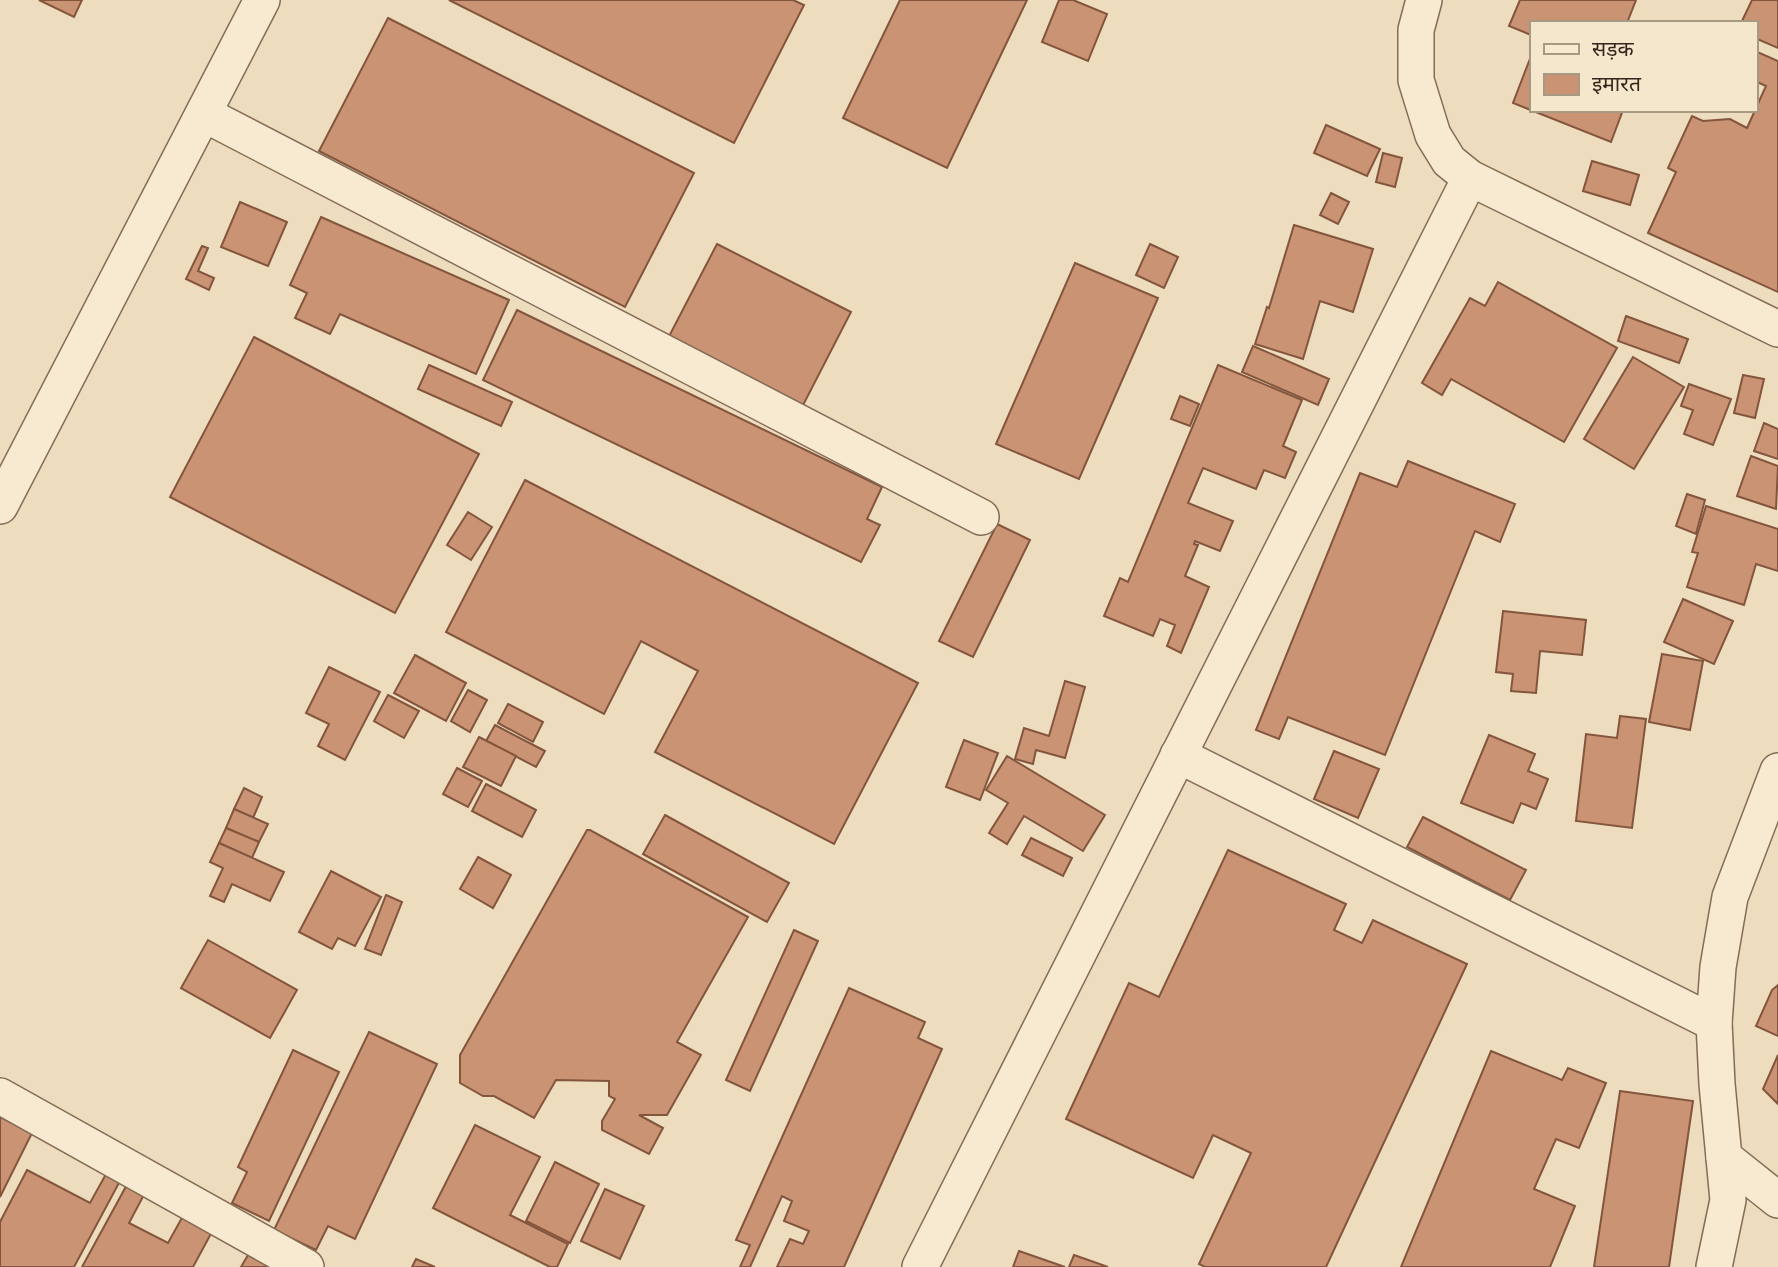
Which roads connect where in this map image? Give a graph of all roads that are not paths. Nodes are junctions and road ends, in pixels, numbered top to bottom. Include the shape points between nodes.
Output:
1 (262, 0) edge
2 (1424, 0) edge
3 (204, 114) junction
4 (1470, 178) junction
5 (1778, 329) edge
6 (0, 506) edge
7 (981, 517) dead end
8 (1178, 755) junction
9 (1778, 771) edge
10 (1714, 1024) junction
11 (0, 1096) edge
12 (1724, 1157) junction
13 (1778, 1200) edge
14 (306, 1267) edge
15 (920, 1267) edge
16 (1714, 1267) edge

1 - 3 street
2 - 4 street via 1416,30 1416,80 1433,135 1449,161
3 - 6 street
3 - 7 street
4 - 5 street
4 - 8 street
8 - 10 street
8 - 15 street
9 - 10 street via 1730,897
10 - 12 street
11 - 14 street
12 - 13 street
12 - 16 street via 1728,1200

